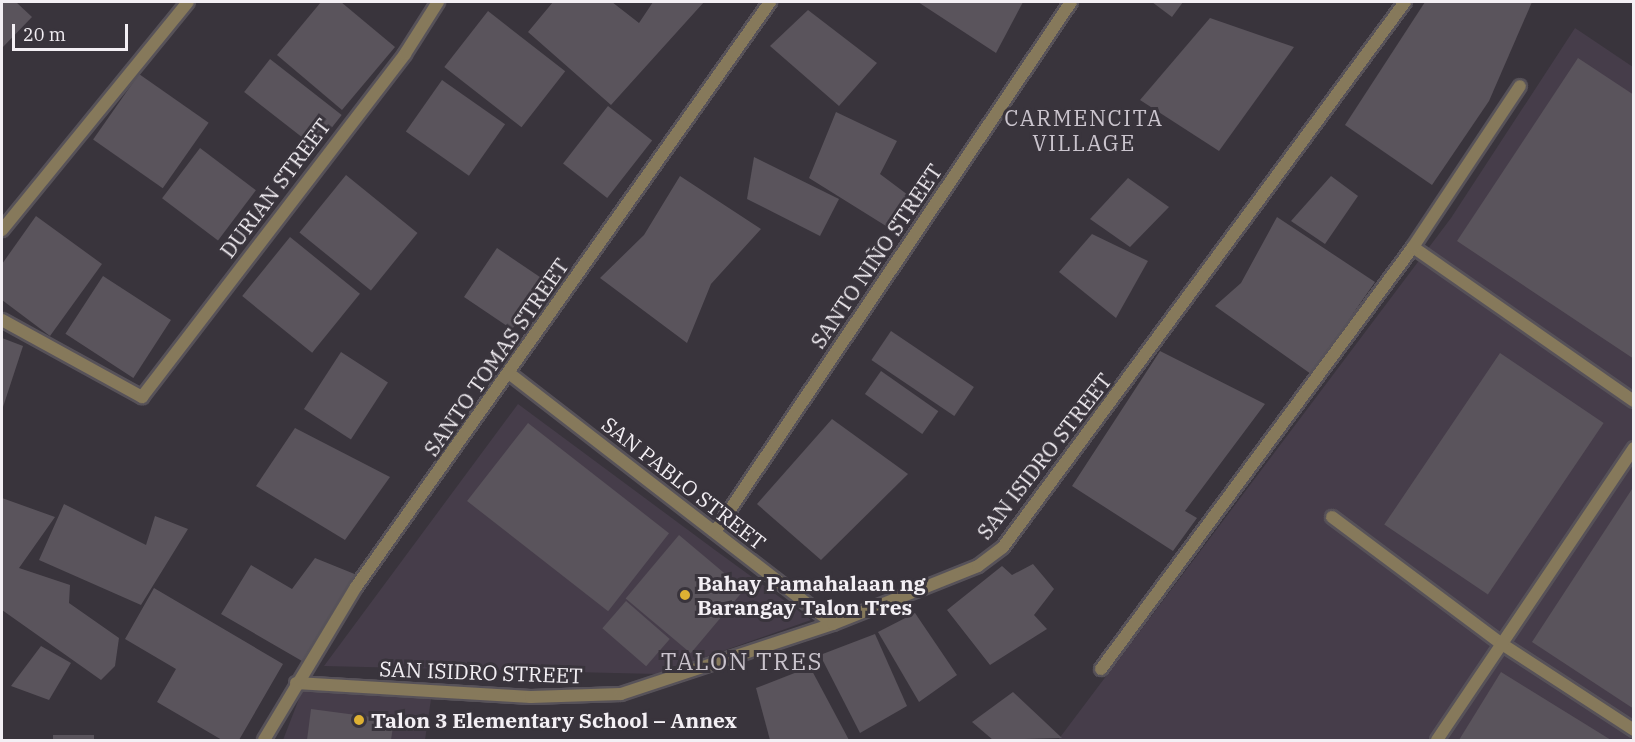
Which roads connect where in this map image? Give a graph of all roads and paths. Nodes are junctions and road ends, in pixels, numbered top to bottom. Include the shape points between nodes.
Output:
1 (188, 2) edge
2 (438, 2) edge
3 (770, 2) edge
4 (1071, 2) edge
5 (1405, 2) edge
6 (1520, 86) dead end
7 (2, 230) edge
8 (1413, 247) junction
9 (2, 320) edge
10 (510, 374) junction
11 (1634, 400) edge
12 (1634, 448) edge
13 (1332, 517) dead end
14 (715, 532) junction
15 (833, 624) junction
16 (1502, 644) junction
17 (1101, 669) dead end
18 (296, 683) junction
19 (1634, 730) edge
20 (264, 741) edge
21 (1437, 741) edge

1 - 7 street
2 - 9 street, DURIAN STREET via 405,54 142,397
3 - 10 street, SANTO TOMAS STREET
4 - 14 street, SANTO NIÑO STREET
5 - 15 street, SAN ISIDRO STREET via 1003,547 978,566
6 - 8 street
8 - 11 street
8 - 17 street
10 - 14 street, SAN PABLO STREET
10 - 18 street, SANTO TOMAS STREET via 361,579
12 - 16 street
13 - 16 street
14 - 15 street, SAN PABLO STREET
15 - 18 street, SAN ISIDRO STREET via 621,694 531,697
16 - 19 street
16 - 21 street
18 - 20 street, SANTO TOMAS STREET

